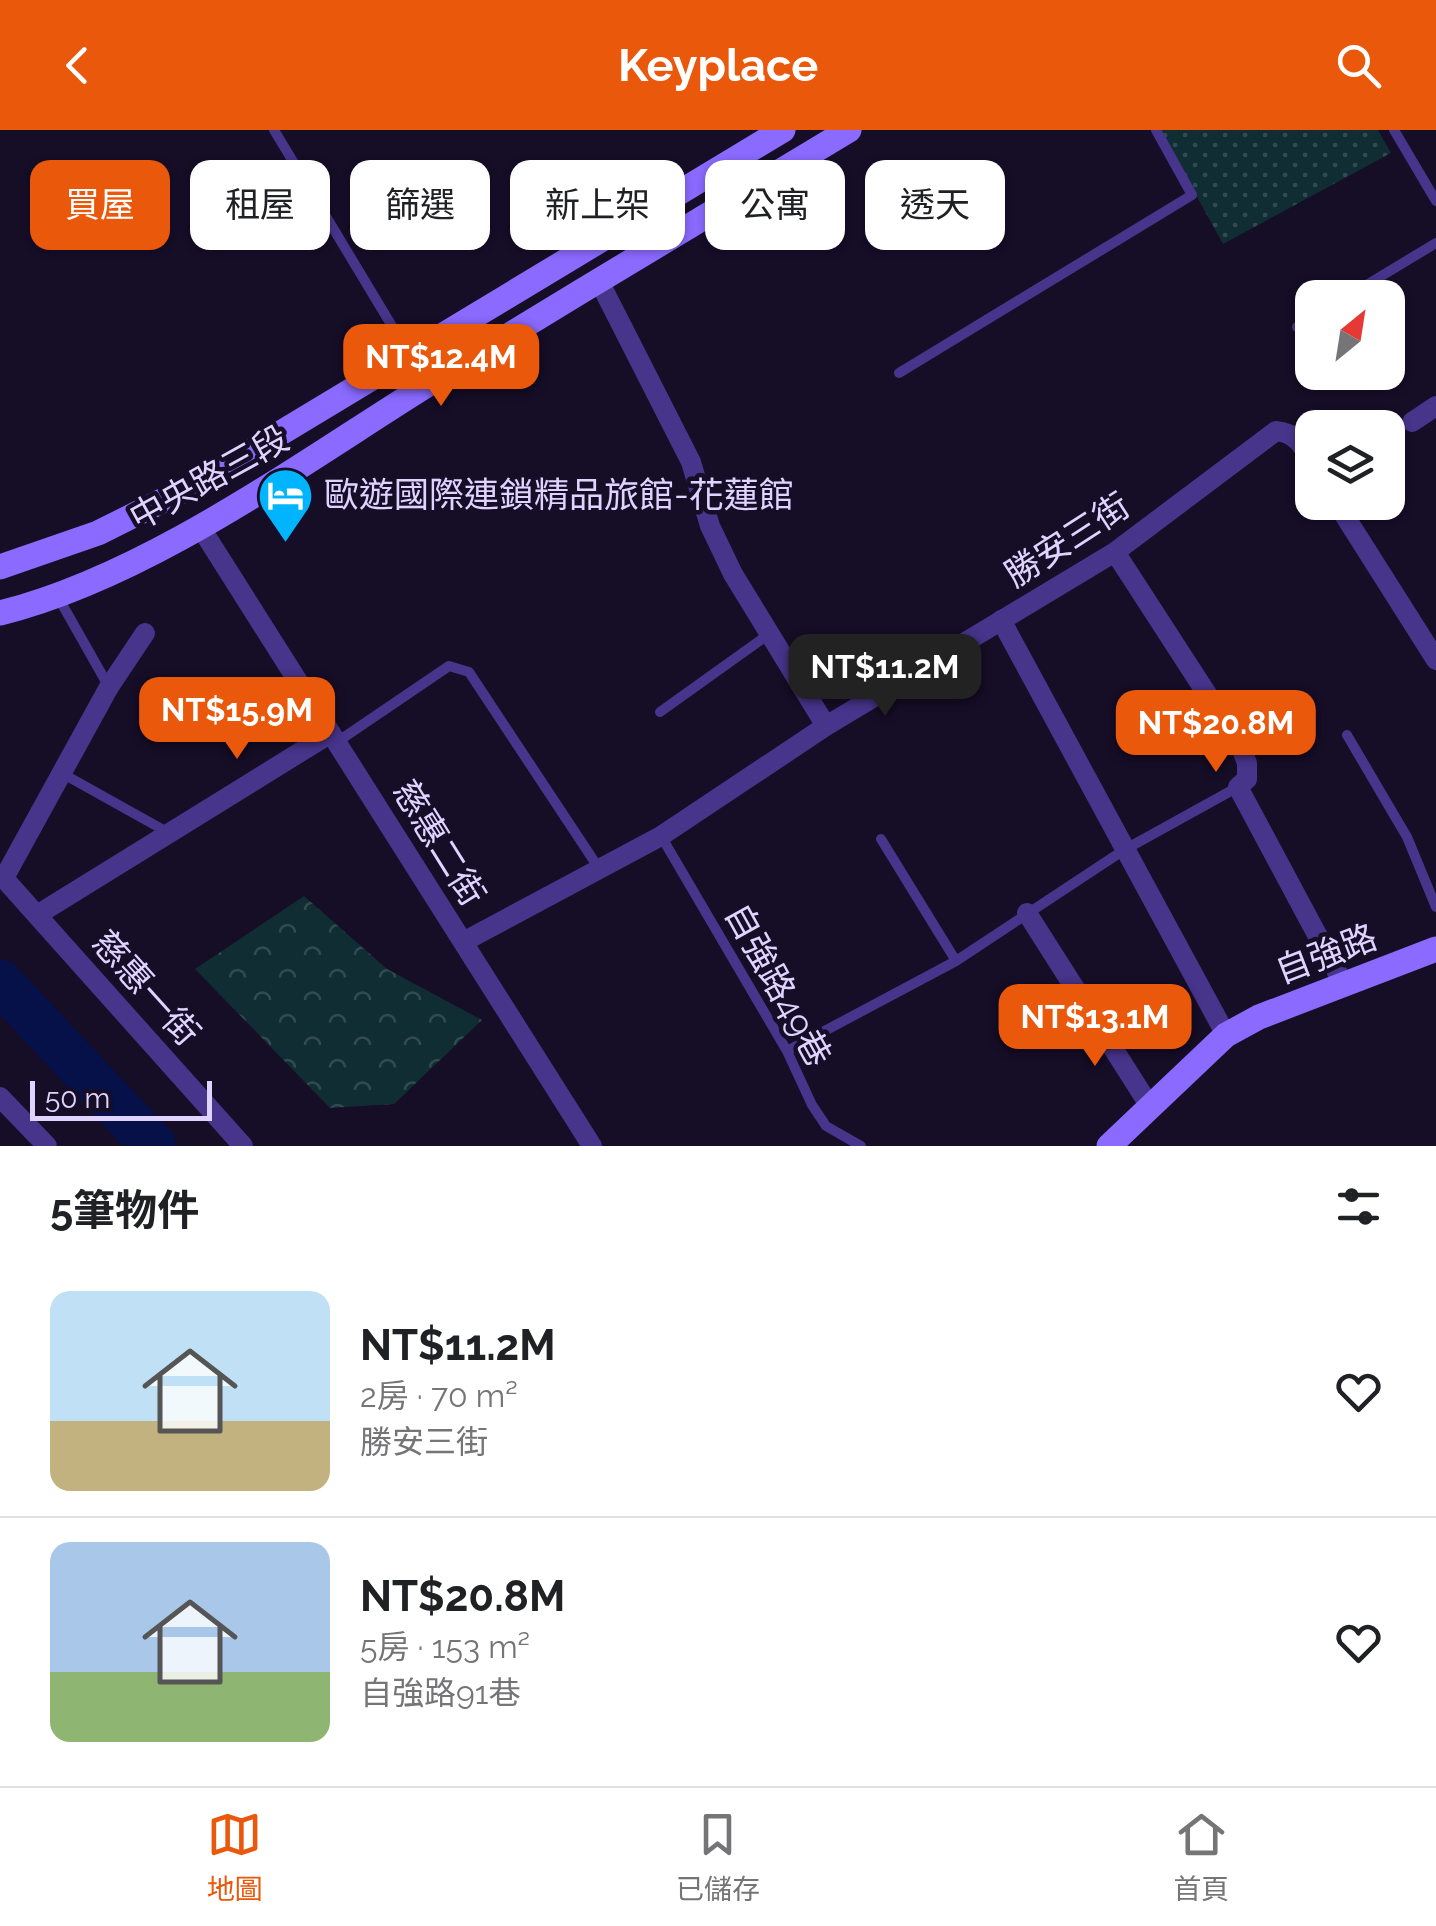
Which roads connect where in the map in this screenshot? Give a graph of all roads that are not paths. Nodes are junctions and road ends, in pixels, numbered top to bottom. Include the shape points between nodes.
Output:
1 (274, 130) edge
2 (784, 130) edge
3 (850, 130) edge
4 (1156, 130) edge
5 (1394, 130) edge
6 (1436, 201) edge
7 (1436, 242) edge
8 (1374, 280) edge
9 (599, 281) junction
10 (410, 356) junction
11 (899, 373) dead end
12 (1436, 406) edge
13 (1412, 422) dead end
14 (1295, 442) edge
15 (1347, 520) edge
16 (199, 525) junction
17 (1115, 552) junction
18 (4, 558) edge
19 (58, 596) junction
20 (0, 613) edge
21 (1001, 620) junction
22 (145, 633) dead end
23 (769, 634) junction
24 (1436, 660) edge
25 (109, 687) junction
26 (660, 712) dead end
27 (826, 726) junction
28 (1347, 736) dead end
29 (334, 738) junction
30 (65, 775) junction
31 (1238, 787) junction
32 (169, 833) junction
33 (662, 836) junction
34 (882, 839) dead end
35 (1124, 850) junction
36 (601, 870) junction
37 (2, 876) edge
38 (1436, 907) edge
39 (1027, 913) junction
40 (37, 915) junction
41 (463, 942) junction
42 (1436, 949) edge
43 (956, 961) junction
44 (1344, 985) junction
45 (1226, 1035) junction
46 (787, 1051) junction
47 (0, 1097) edge
48 (1150, 1108) junction
49 (47, 1146) edge
50 (243, 1146) edge
51 (592, 1146) edge
52 (861, 1146) edge
53 (1109, 1146) edge

1 - 10 lane
2 - 10 street, 中央路三段
3 - 9 street, 中央路三段
4 - 11 lane via 1192,195
5 - 6 lane
7 - 8 lane
9 - 16 street, 中央路三段
9 - 23 street via 691,462 710,526
10 - 18 street, 中央路三段 via 198,483 98,533
12 - 13 street
14 - 17 street, 勝安三街 via 1276,430
15 - 24 street
16 - 19 street, 中央路三段
16 - 29 street, 慈惠二街
17 - 21 street, 勝安三街
17 - 31 street via 1240,745 1247,779
19 - 20 street, 中央路三段
19 - 25 lane
21 - 27 street, 勝安三街
21 - 35 street
22 - 25 street
23 - 26 lane
23 - 27 street
25 - 30 street
27 - 33 street, 勝安三街
28 - 38 lane via 1407,837
29 - 32 street
29 - 36 lane via 449,666 470,672
29 - 41 street, 慈惠二街
30 - 32 lane
30 - 37 street
31 - 35 lane
31 - 44 street
32 - 40 street
33 - 36 street, 勝安三街
33 - 46 lane, 自強路49巷
34 - 43 lane
35 - 39 lane
35 - 45 street
36 - 41 street, 勝安三街
37 - 40 street, 慈惠一街
39 - 43 lane
39 - 48 street
40 - 50 street, 慈惠一街
41 - 51 street, 慈惠二街
42 - 44 street, 自強路
43 - 46 lane
44 - 45 street, 自強路
45 - 48 street, 自強路
46 - 52 lane, 自強路49巷 via 826,1126
47 - 49 street
48 - 53 street, 自強路

